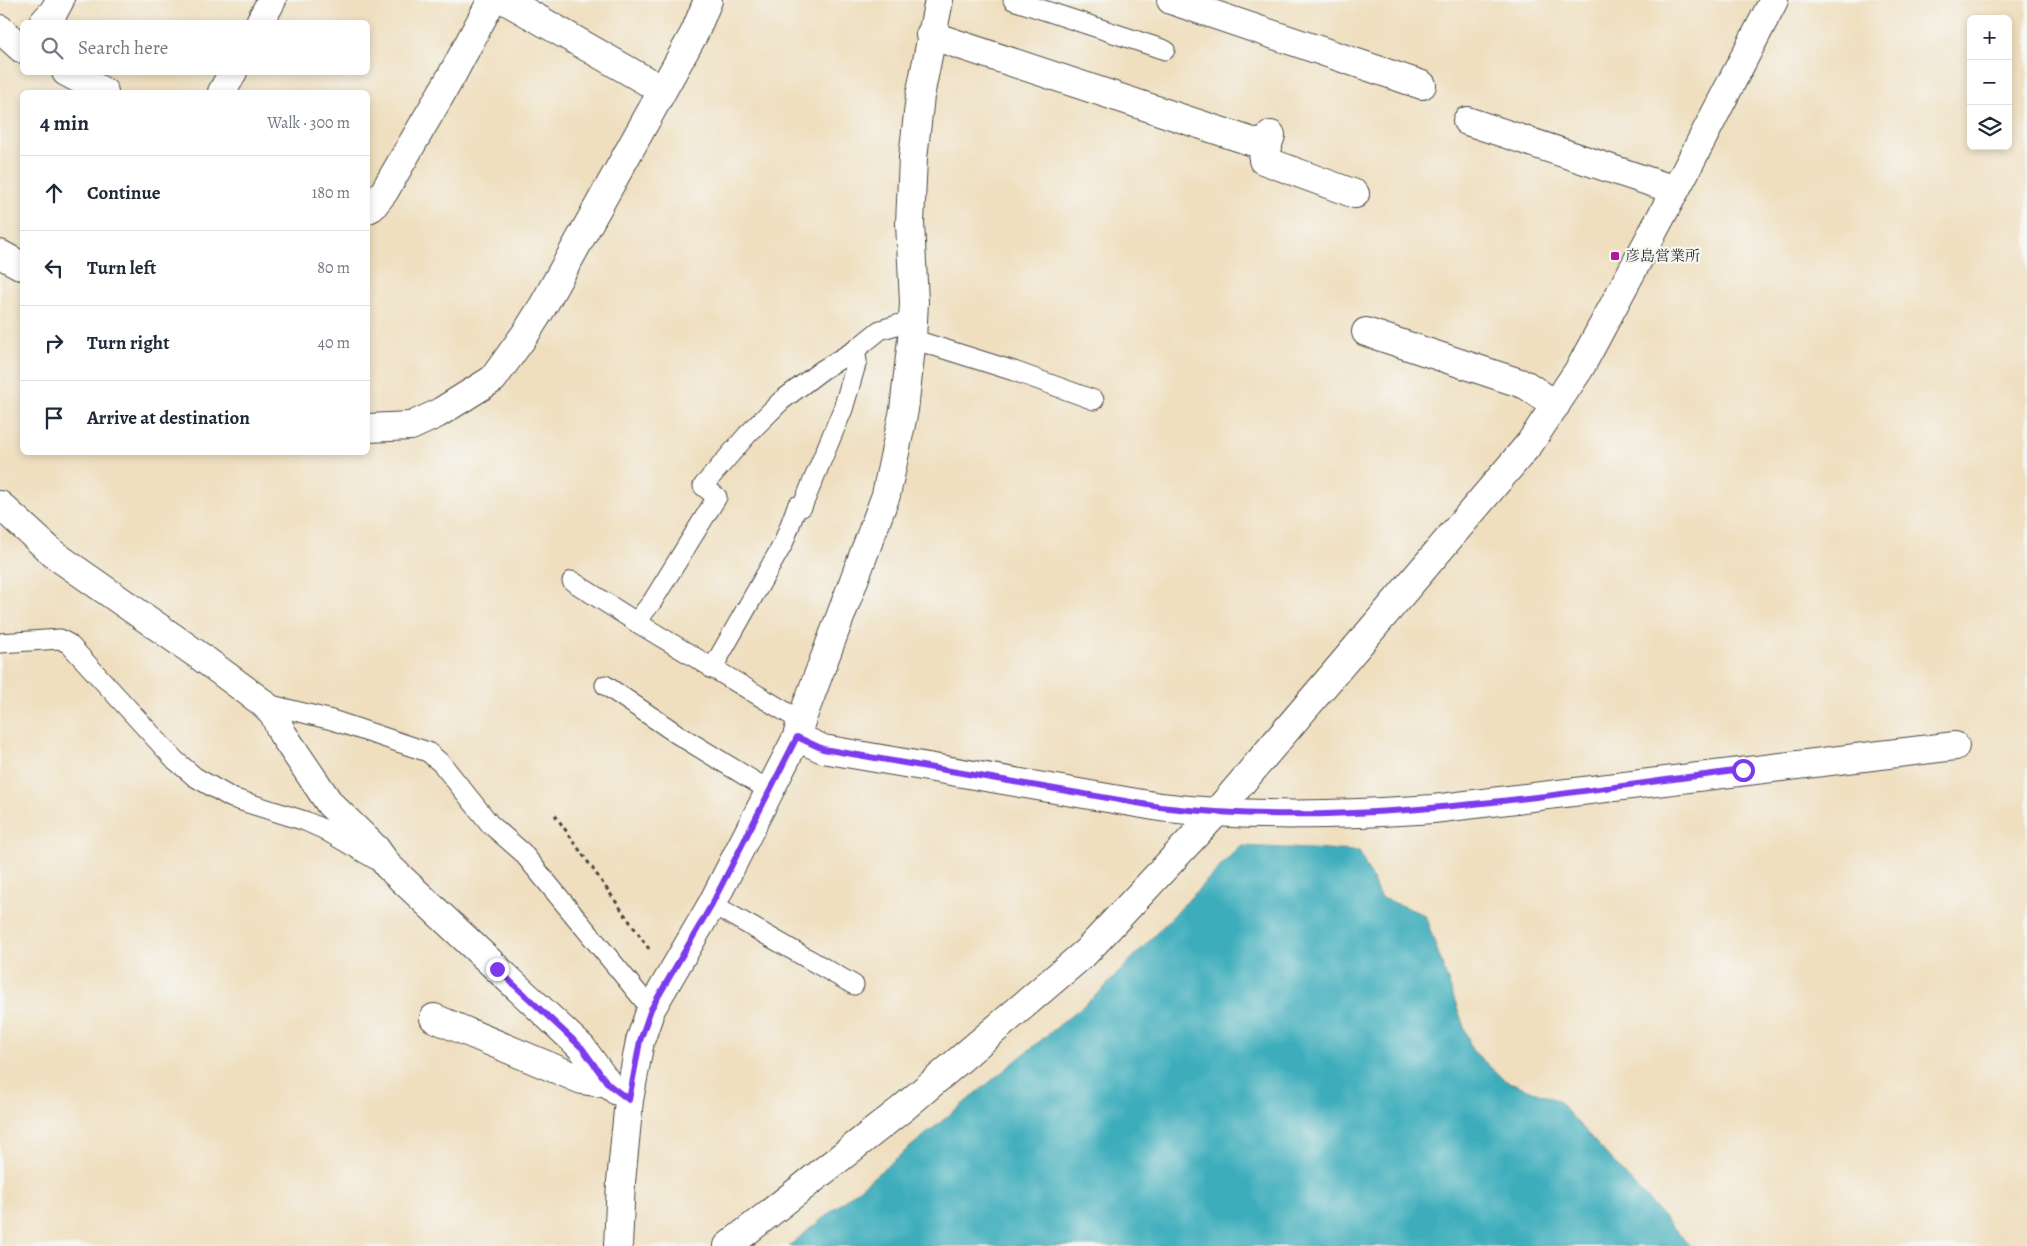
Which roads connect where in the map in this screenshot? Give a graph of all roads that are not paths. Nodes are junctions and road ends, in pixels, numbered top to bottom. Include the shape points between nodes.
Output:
1 (60, 0) edge
2 (272, 0) edge
3 (492, 0) edge
4 (505, 0) edge
5 (708, 0) edge
6 (939, 0) edge
7 (1013, 0) edge
8 (1170, 0) edge
9 (1774, 0) edge
10 (46, 20) edge
11 (261, 20) edge
12 (0, 30) edge
13 (930, 35) junction
14 (20, 46) edge
15 (1165, 50) dead end
16 (72, 75) edge
17 (231, 75) edge
18 (1422, 86) dead end
19 (100, 90) edge
20 (223, 90) edge
21 (662, 90) junction
22 (1467, 121) dead end
23 (1675, 190) junction
24 (1355, 194) dead end
25 (370, 208) edge
26 (0, 254) edge
27 (20, 265) edge
28 (912, 330) junction
29 (1366, 332) dead end
30 (855, 350) junction
31 (1094, 400) dead end
32 (1556, 405) junction
33 (370, 428) edge
34 (0, 505) edge
35 (572, 580) dead end
36 (636, 622) junction
37 (0, 643) edge
38 (712, 669) junction
39 (604, 685) dead end
40 (263, 703) junction
41 (799, 729) junction
42 (1955, 746) dead end
43 (770, 790) junction
44 (1215, 814) junction
45 (388, 866) junction
46 (712, 904) junction
47 (854, 984) dead end
48 (651, 1009) junction
49 (434, 1018) dead end
50 (608, 1084) junction
51 (629, 1100) junction
52 (618, 1246) edge
53 (728, 1246) edge

1 - 10 street
2 - 11 street
3 - 25 street via 384,192
4 - 21 street
5 - 21 street via 695,32
6 - 13 street
7 - 15 lane
8 - 18 street
9 - 23 street
12 - 14 street
13 - 24 street via 1270,140 1263,160
13 - 28 street via 913,158 910,223 914,302
16 - 19 street
17 - 20 street
21 - 33 street via 543,306 492,379 437,414 411,426
22 - 23 street
23 - 32 street via 1580,368
26 - 27 street
28 - 30 lane via 880,330
28 - 31 lane
28 - 41 street via 904,410 888,489
29 - 32 street via 1526,385
30 - 36 lane via 822,370 782,401 703,486 717,497 652,602
30 - 38 lane via 857,362 843,408 802,508 797,506 783,544
32 - 44 street via 1530,443
34 - 40 street via 55,555
35 - 36 lane
36 - 38 lane
37 - 45 lane via 60,639 69,644 175,760 195,777 232,798 323,829
38 - 41 lane
39 - 43 lane
40 - 45 street via 274,714 282,733 330,804 376,849
40 - 48 lane via 332,720 428,752 442,764 490,824 522,852
41 - 43 street
41 - 44 street via 823,749
42 - 44 street via 1433,809 1354,815
43 - 46 street
44 - 53 street via 1053,983 902,1109
45 - 50 street via 582,1048
46 - 47 lane
46 - 48 street
48 - 51 street via 640,1041
49 - 50 street via 582,1080
50 - 51 street
51 - 52 street

